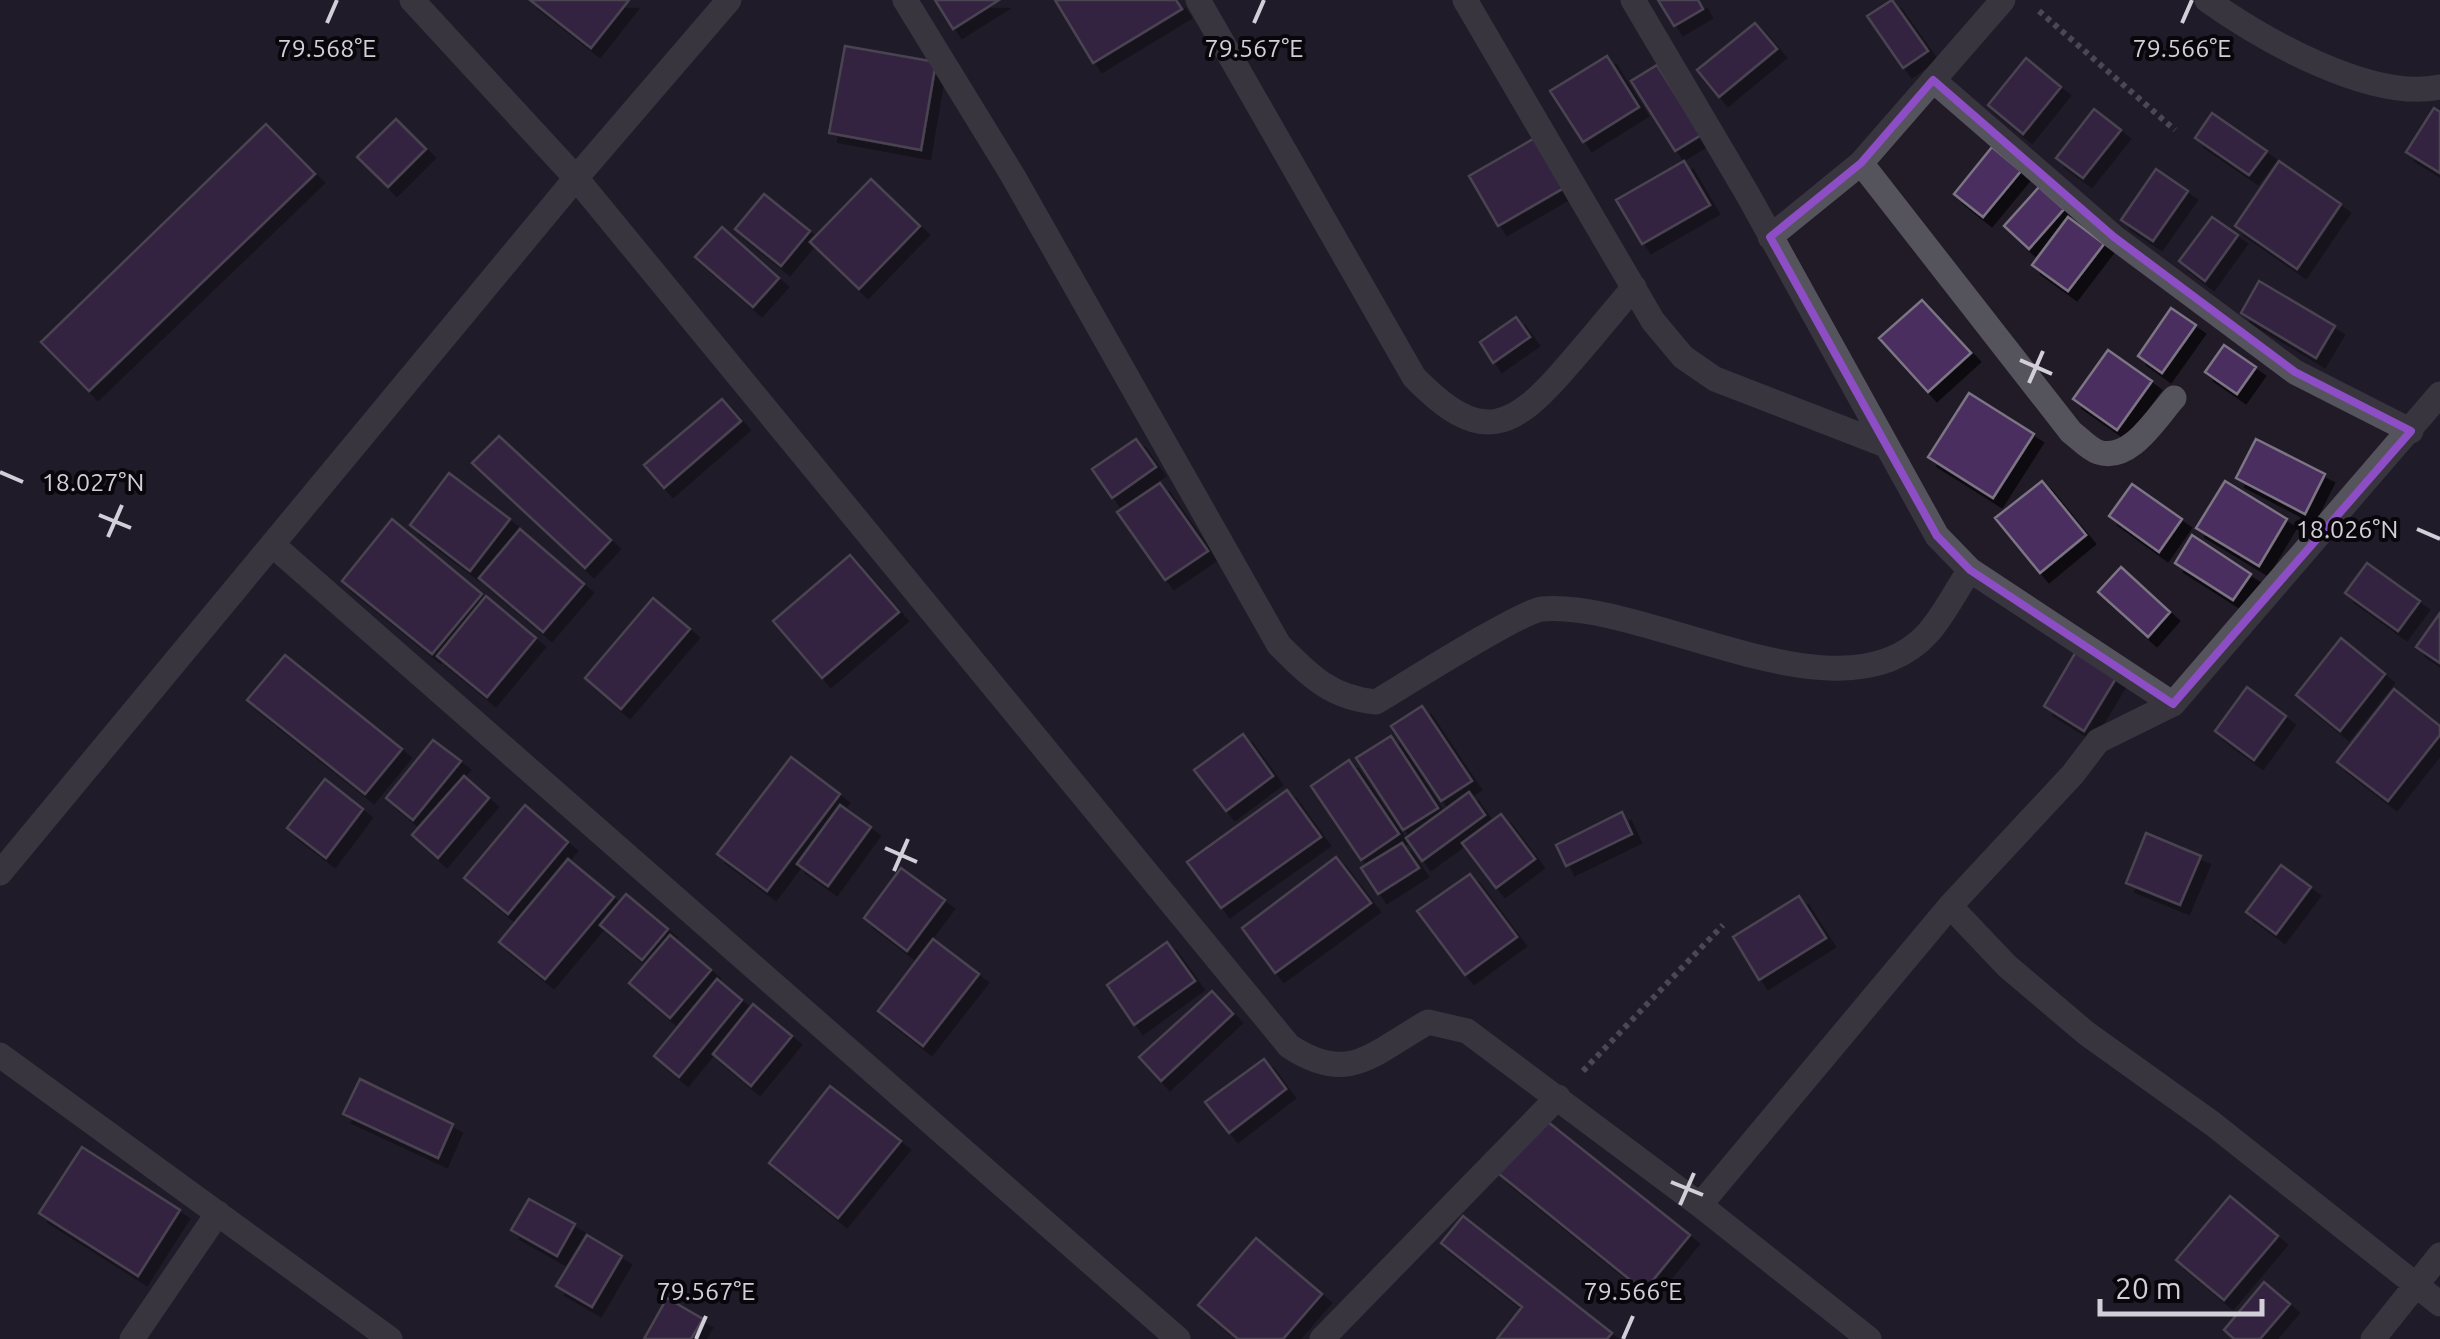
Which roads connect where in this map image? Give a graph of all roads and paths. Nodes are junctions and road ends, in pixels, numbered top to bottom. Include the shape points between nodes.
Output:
1 (412, 0) edge
2 (730, 0) edge
3 (905, 0) edge
4 (1198, 0) edge
5 (1465, 0) edge
6 (1633, 0) edge
7 (2003, 0) edge
8 (2027, 0) edge
9 (2207, 0) edge
10 (1933, 80) junction
11 (2440, 87) edge
12 (2176, 130) dead end
13 (1861, 163) junction
14 (576, 178) junction
15 (1770, 237) junction
16 (1634, 288) junction
17 (2440, 394) edge
18 (2174, 398) dead end
19 (2410, 431) junction
20 (1883, 444) junction
21 (274, 546) junction
22 (1970, 570) junction
23 (2173, 704) junction
24 (0, 873) edge
25 (1950, 906) junction
26 (1723, 925) dead end
27 (0, 1055) edge
28 (1558, 1097) junction
29 (1700, 1205) junction
30 (218, 1214) junction
31 (2440, 1255) edge
32 (2414, 1286) junction
33 (2440, 1304) edge
34 (132, 1339) edge
35 (390, 1339) edge
36 (1178, 1339) edge
37 (1322, 1339) edge
38 (1870, 1339) edge
39 (2374, 1339) edge

1 - 14 street
2 - 14 street
3 - 22 street via 1013,176 1279,645 1316,683 1348,699 1376,702 1537,609 1616,618 1800,666 1856,668 1894,659 1927,634
4 - 16 street via 1414,376 1439,403 1475,421 1503,421 1532,408
5 - 16 street
6 - 15 street
7 - 10 street
8 - 12 path
9 - 11 street via 2253,32 2341,72 2404,89
10 - 13 street
10 - 19 street via 2114,237 2294,372
13 - 15 street
13 - 18 street via 2071,432 2098,452 2120,452
14 - 21 street
14 - 28 street via 1289,1046 1327,1067 1352,1065 1428,1022 1448,1024
15 - 20 street
16 - 20 street via 1683,357 1716,379
17 - 19 street
19 - 23 street
20 - 22 street via 1937,536
21 - 24 street
21 - 36 street
22 - 23 street
23 - 25 street via 2098,740
25 - 29 street
25 - 32 street via 2086,1033 2288,1182
26 - 28 path
27 - 30 street
28 - 29 street
28 - 37 street
29 - 38 street
30 - 34 street
30 - 35 street
31 - 32 street
32 - 33 street
32 - 39 street

